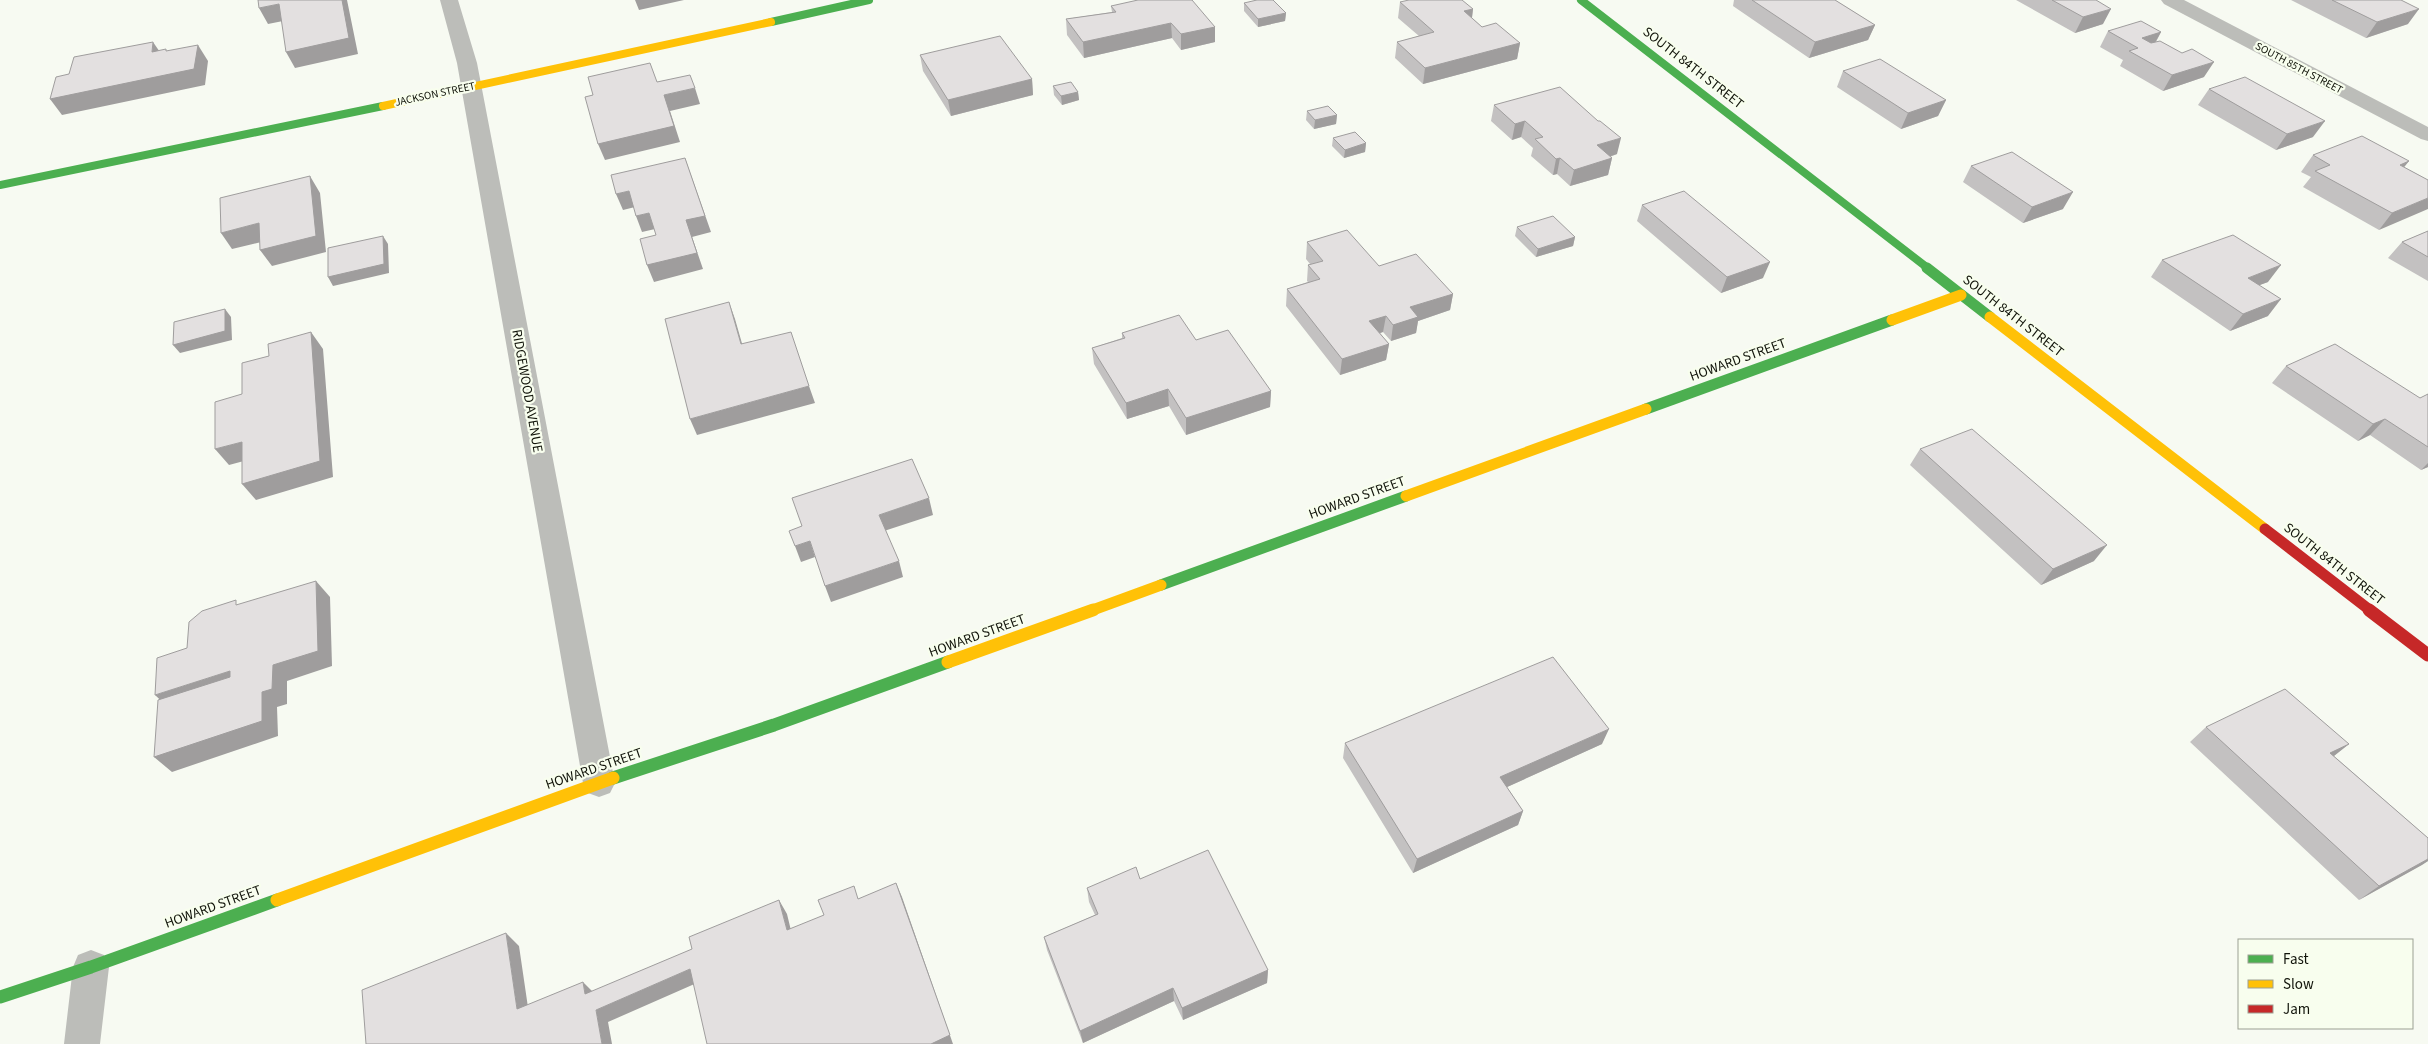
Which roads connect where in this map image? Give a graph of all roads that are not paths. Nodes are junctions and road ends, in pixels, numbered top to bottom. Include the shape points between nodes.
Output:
1 (449, 0) edge
2 (868, 0) edge
3 (1581, 0) edge
4 (2170, 0) edge
5 (471, 86) junction
6 (2428, 136) edge
7 (0, 185) edge
8 (1961, 295) junction
9 (2428, 655) edge
10 (599, 783) junction
11 (91, 967) junction
12 (0, 997) edge
13 (82, 1044) edge

1 - 5 street, RIDGEWOOD AVENUE
2 - 5 street, JACKSON STREET
3 - 8 street, SOUTH 84TH STREET
4 - 6 street, SOUTH 85TH STREET
5 - 7 street, JACKSON STREET
5 - 10 street, RIDGEWOOD AVENUE
8 - 9 street, SOUTH 84TH STREET
8 - 10 street, HOWARD STREET via 774,725
10 - 11 street, HOWARD STREET
11 - 12 street, HOWARD STREET
11 - 13 street

